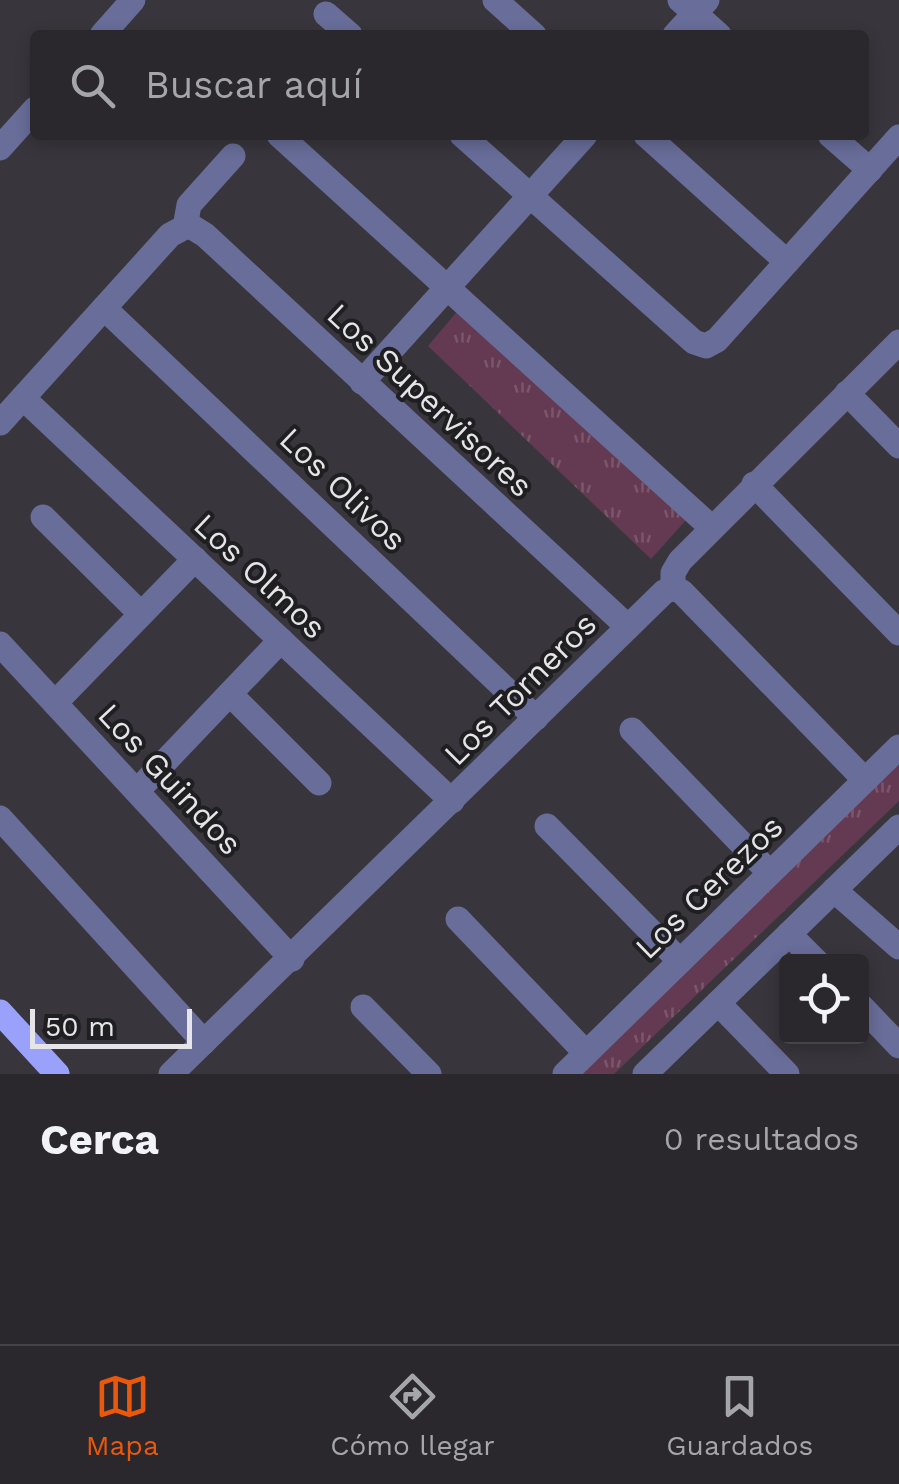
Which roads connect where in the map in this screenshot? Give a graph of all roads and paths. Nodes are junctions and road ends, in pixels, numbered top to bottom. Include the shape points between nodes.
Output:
1 (133, 0) edge
2 (495, 0) edge
3 (694, 4) edge
4 (326, 14) dead end
5 (106, 30) edge
6 (344, 30) edge
7 (528, 30) edge
8 (678, 30) edge
9 (714, 30) edge
10 (30, 115) edge
11 (899, 137) edge
12 (285, 140) edge
13 (468, 140) edge
14 (580, 140) edge
15 (652, 140) edge
16 (836, 140) edge
17 (0, 148) edge
18 (233, 156) dead end
19 (870, 170) junction
20 (530, 196) junction
21 (185, 227) junction
22 (787, 262) junction
23 (447, 287) junction
24 (104, 308) junction
25 (899, 342) edge
26 (362, 382) junction
27 (847, 393) junction
28 (23, 398) junction
29 (0, 423) edge
30 (899, 446) edge
31 (754, 484) junction
32 (43, 517) dead end
33 (712, 528) junction
34 (195, 559) junction
35 (672, 588) junction
36 (141, 614) junction
37 (628, 628) junction
38 (899, 633) edge
39 (281, 640) junction
40 (0, 644) edge
41 (230, 694) junction
42 (55, 703) junction
43 (536, 718) junction
44 (632, 730) dead end
45 (899, 746) edge
46 (866, 780) junction
47 (319, 783) dead end
48 (136, 791) junction
49 (452, 801) junction
50 (0, 818) edge
51 (547, 826) dead end
52 (899, 827) edge
53 (770, 873) junction
54 (834, 890) junction
55 (458, 919) dead end
56 (790, 934) junction
57 (899, 948) edge
58 (809, 954) edge
59 (292, 958) junction
60 (680, 961) junction
61 (718, 1003) junction
62 (363, 1007) dead end
63 (0, 1012) edge
64 (869, 1014) edge
65 (204, 1042) junction
66 (899, 1046) edge
67 (586, 1053) junction
68 (57, 1074) edge
69 (171, 1074) edge
70 (429, 1074) edge
71 (564, 1074) edge
72 (645, 1074) edge
73 (787, 1074) edge

1 - 5 street
2 - 7 street
3 - 8 street
3 - 9 street
4 - 6 street
10 - 17 street
11 - 19 street
12 - 23 street
13 - 20 street
14 - 20 street
15 - 22 street
16 - 19 street
18 - 21 street via 189,205
19 - 22 street
20 - 22 street via 706,346
20 - 23 street
21 - 24 street
21 - 26 street, Los Supervisores via 199,230
23 - 26 street
23 - 33 street
24 - 28 street
24 - 43 street, Los Olivos
25 - 27 street, Los Torneros
26 - 37 street, Los Supervisores
27 - 30 street
27 - 31 street, Los Torneros
28 - 29 street
28 - 34 street, Los Olmos
31 - 33 street, Los Torneros
31 - 38 street
32 - 36 street
33 - 35 street, Los Torneros via 676,566
34 - 36 street
34 - 39 street, Los Olmos
35 - 37 street, Los Torneros
35 - 46 street
36 - 42 street
37 - 43 street, Los Torneros
39 - 41 street
39 - 49 street, Los Olmos
40 - 42 street, Los Guindos
41 - 47 street
41 - 48 street
42 - 48 street, Los Guindos
43 - 49 street, Los Torneros
44 - 53 street
45 - 46 street, Los Cerezos
46 - 53 street, Los Cerezos
48 - 59 street, Los Guindos
49 - 59 street, Los Torneros
50 - 65 street
51 - 60 street
52 - 54 street
53 - 60 street, Los Cerezos
54 - 56 street
54 - 57 street
55 - 67 street
56 - 58 street
56 - 61 street
59 - 65 street, Los Torneros
60 - 67 street, Los Cerezos
61 - 72 street
61 - 73 street
62 - 70 street
63 - 68 main road
64 - 66 street
65 - 69 street, Los Torneros
67 - 71 street, Los Cerezos

